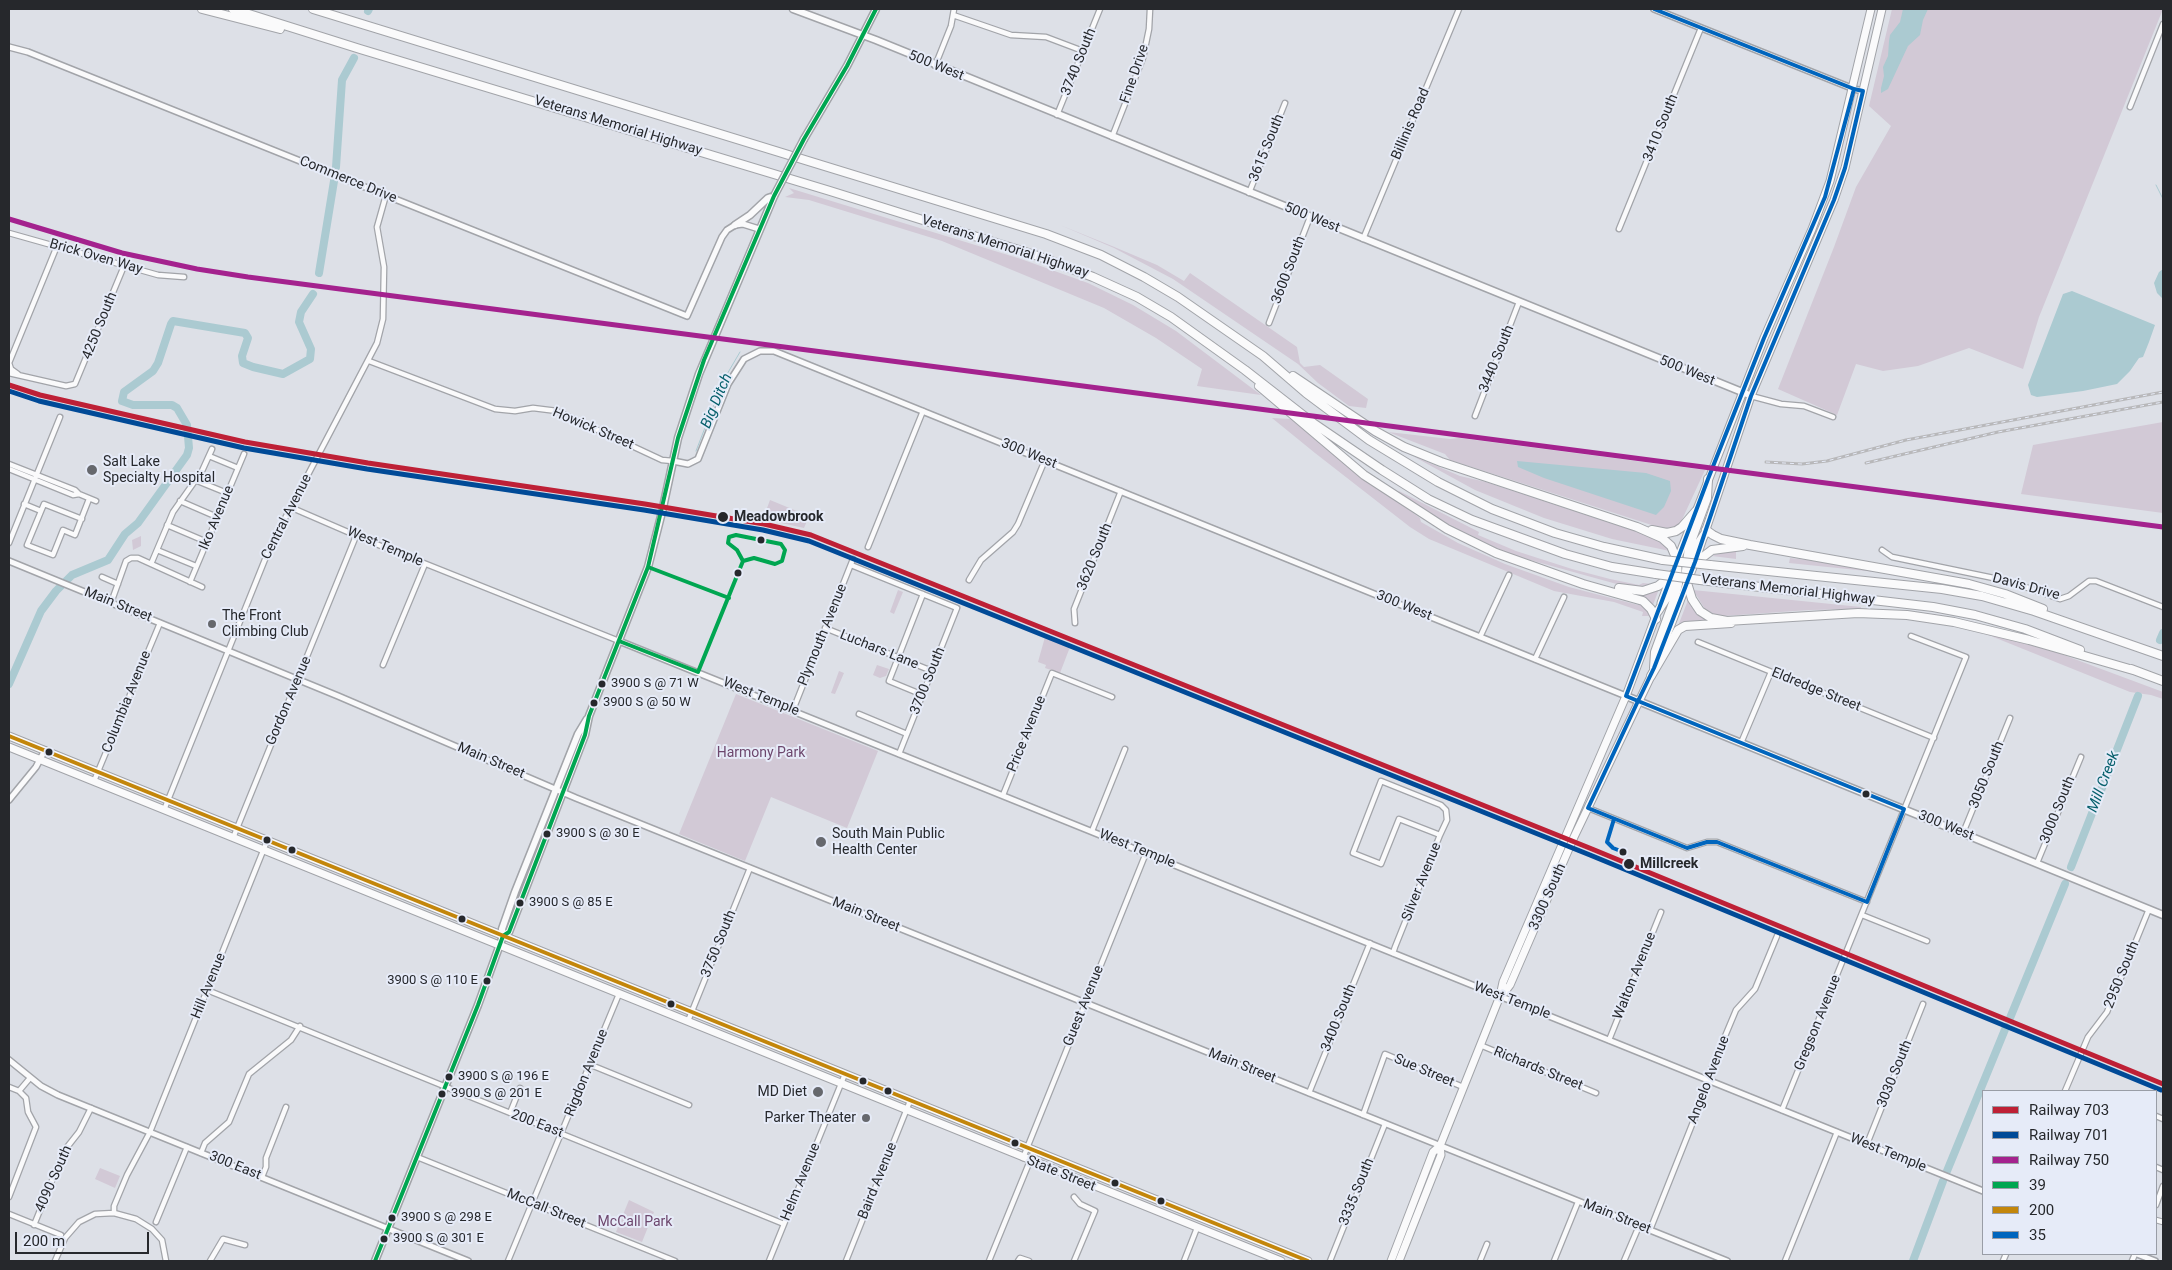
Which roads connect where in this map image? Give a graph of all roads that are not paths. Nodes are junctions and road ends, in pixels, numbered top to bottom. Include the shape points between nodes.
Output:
1 (202, 9) edge
2 (232, 9) edge
3 (313, 9) edge
4 (324, 9) edge
5 (793, 9) edge
6 (876, 9) edge
7 (954, 9) edge
8 (1100, 9) edge
9 (1150, 9) edge
10 (1459, 9) edge
11 (1654, 9) edge
12 (1871, 9) edge
13 (1882, 9) edge
14 (952, 15) junction
15 (366, 24) junction
16 (2163, 24) edge
17 (1702, 28) junction
18 (863, 36) junction
19 (9, 46) edge
20 (360, 50) junction
21 (1083, 51) junction
22 (935, 66) junction
23 (1854, 89) junction
24 (1863, 91) junction
25 (1285, 103) dead end
26 (2130, 107) dead end
27 (1057, 115) junction
28 (1112, 137) junction
29 (1249, 192) junction
30 (386, 195) junction
31 (774, 196) junction
32 (1310, 217) junction
33 (735, 224) junction
34 (760, 229) junction
35 (1619, 229) dead end
36 (9, 233) edge
37 (1363, 239) junction
38 (57, 246) junction
39 (124, 266) junction
40 (184, 277) dead end
41 (1519, 302) junction
42 (1269, 323) dead end
43 (369, 361) junction
44 (9, 363) edge
45 (9, 373) edge
46 (19, 374) junction
47 (1262, 387) junction
48 (1309, 391) junction
49 (1742, 393) junction
50 (1751, 396) junction
51 (923, 411) junction
52 (1475, 416) dead end
53 (60, 417) dead end
54 (1833, 417) dead end
55 (212, 449) dead end
56 (244, 454) dead end
57 (209, 456) junction
58 (1045, 460) junction
59 (674, 461) junction
60 (9, 464) edge
61 (238, 468) junction
62 (9, 469) edge
63 (35, 477) junction
64 (1708, 479) junction
65 (195, 480) junction
66 (1121, 491) junction
67 (228, 493) junction
68 (90, 499) junction
69 (96, 501) dead end
70 (180, 501) junction
71 (24, 504) junction
72 (290, 507) junction
73 (41, 511) junction
74 (1696, 511) junction
75 (217, 518) junction
76 (82, 519) junction
77 (167, 525) junction
78 (1637, 527) junction
79 (1705, 532) junction
80 (356, 536) junction
81 (207, 542) junction
82 (9, 543) edge
83 (1750, 545) junction
84 (868, 546) dead end
85 (157, 550) junction
86 (1882, 550) dead end
87 (853, 559) dead end
88 (1677, 560) junction
89 (9, 561) edge
90 (1686, 562) junction
91 (1695, 562) junction
92 (151, 564) junction
93 (425, 564) junction
94 (851, 565) junction
95 (196, 566) junction
96 (1547, 571) junction
97 (1682, 571) junction
98 (1510, 575) dead end
99 (102, 577) dead end
100 (1674, 579) junction
101 (969, 580) dead end
102 (190, 582) junction
103 (1687, 583) junction
104 (118, 584) junction
105 (202, 587) dead end
106 (923, 594) junction
107 (1564, 597) dead end
108 (111, 603) junction
109 (2163, 607) edge
110 (1657, 615) junction
111 (1760, 619) junction
112 (160, 623) junction
113 (1075, 623) dead end
114 (826, 628) junction
115 (1911, 636) dead end
116 (1480, 637) junction
117 (619, 641) junction
118 (1698, 642) dead end
119 (2140, 648) junction
120 (228, 650) junction
121 (2163, 656) edge
122 (898, 657) junction
123 (1535, 659) junction
124 (383, 665) dead end
125 (2134, 670) junction
126 (932, 671) junction
127 (1653, 672) junction
128 (1770, 672) junction
129 (298, 678) junction
130 (2163, 681) edge
131 (923, 695) junction
132 (1626, 696) junction
133 (1112, 698) dead end
134 (1638, 701) junction
135 (793, 710) junction
136 (858, 714) dead end
137 (2010, 718) dead end
138 (907, 734) junction
139 (9, 736) edge
140 (1934, 738) junction
141 (1742, 743) junction
142 (9, 747) edge
143 (1125, 749) dead end
144 (45, 750) junction
145 (899, 754) junction
146 (2081, 757) dead end
147 (40, 760) junction
148 (98, 772) junction
149 (94, 782) junction
150 (1586, 785) junction
151 (559, 791) junction
152 (1003, 795) junction
153 (9, 800) edge
154 (168, 800) junction
155 (1588, 808) junction
156 (1904, 809) junction
157 (164, 810) junction
158 (237, 828) junction
159 (1092, 831) junction
160 (1963, 833) junction
161 (1440, 836) junction
162 (233, 838) junction
163 (267, 841) junction
164 (264, 850) junction
165 (1146, 853) junction
166 (2036, 863) junction
167 (750, 868) junction
168 (1867, 902) junction
169 (2149, 909) junction
170 (1661, 912) dead end
171 (1862, 915) junction
172 (2163, 915) edge
173 (502, 936) junction
174 (1777, 936) dead end
175 (1927, 942) dead end
176 (1370, 943) junction
177 (499, 946) junction
178 (1393, 953) junction
179 (207, 990) junction
180 (619, 994) junction
181 (1500, 997) junction
182 (1085, 1003) junction
183 (1923, 1004) dead end
184 (691, 1013) junction
185 (688, 1021) junction
186 (300, 1026) junction
187 (1609, 1040) junction
188 (1480, 1045) junction
189 (9, 1060) edge
190 (590, 1064) junction
191 (845, 1074) junction
192 (30, 1078) junction
193 (1709, 1080) junction
194 (841, 1083) junction
195 (446, 1086) junction
196 (9, 1087) edge
197 (1463, 1087) junction
198 (520, 1088) dead end
199 (19, 1090) junction
200 (2065, 1090) edge
201 (1309, 1093) junction
202 (1596, 1093) dead end
203 (910, 1101) junction
204 (689, 1105) dead end
205 (286, 1107) dead end
206 (91, 1108) junction
207 (907, 1110) junction
208 (1782, 1110) junction
209 (510, 1113) junction
210 (1363, 1115) junction
211 (1385, 1124) junction
212 (150, 1132) junction
213 (1837, 1132) junction
214 (561, 1133) junction
215 (1867, 1144) junction
216 (1440, 1146) junction
217 (187, 1147) junction
218 (1031, 1149) junction
219 (201, 1153) junction
220 (417, 1157) junction
221 (1026, 1160) junction
222 (262, 1177) junction
223 (2163, 1186) edge
224 (1982, 1191) edge
225 (9, 1197) edge
226 (1074, 1197) dead end
227 (1578, 1202) junction
228 (2157, 1202) edge
229 (532, 1204) junction
230 (114, 1213) junction
231 (9, 1214) edge
232 (156, 1222) dead end
233 (34, 1224) junction
234 (784, 1224) junction
235 (1639, 1226) junction
236 (388, 1228) junction
237 (1198, 1228) junction
238 (1650, 1230) junction
239 (61, 1235) dead end
240 (1487, 1244) dead end
241 (244, 1245) dead end
242 (2139, 1255) edge
243 (54, 1261) edge
244 (166, 1261) edge
245 (210, 1261) edge
246 (375, 1261) edge
247 (468, 1261) edge
248 (508, 1261) edge
249 (675, 1261) edge
250 (769, 1261) edge
251 (846, 1261) edge
252 (989, 1261) edge
253 (1018, 1261) edge
254 (1029, 1261) edge
255 (1074, 1261) edge
256 (1184, 1261) edge
257 (1281, 1261) edge
258 (1308, 1261) edge
259 (1330, 1261) edge
260 (1391, 1261) edge
261 (1399, 1261) edge
262 (1480, 1261) edge
263 (1554, 1261) edge
264 (1624, 1261) edge
265 (1726, 1261) edge
266 (1785, 1261) edge
267 (2155, 1261) edge

1 - 20 highway
2 - 20 highway, Veterans Memorial Highway
3 - 15 highway, Veterans Memorial Highway
4 - 15 highway
5 - 18 main road, 500 West
6 - 18 main road
7 - 14 street
8 - 21 street, 3740 South
9 - 28 street, Fine Drive via 1143,58
10 - 37 street, Billinis Road
11 - 17 street
12 - 23 main road
13 - 24 main road, 3300 South
14 - 21 street via 1005,33 1046,37
14 - 22 street via 951,26
15 - 48 highway, Veterans Memorial Highway via 1046,234 1101,255 1178,297
16 - 26 street
17 - 23 street
17 - 35 street, 3410 South
18 - 22 main road, 500 West
18 - 31 main road, bridge
19 - 30 street, Commerce Drive
20 - 47 highway, Veterans Memorial Highway via 1038,256 1137,297 1245,370
21 - 27 street, 3740 South
22 - 27 main road, 500 West
23 - 24 street
23 - 49 main road via 1825,197
24 - 50 main road, 3300 South via 1834,200
25 - 29 street, 3615 South
27 - 28 main road, 500 West
28 - 29 main road, 500 West
29 - 32 main road, 500 West
30 - 33 street, Commerce Drive via 687,316 722,237
30 - 43 street, Central Avenue via 376,227 384,267 383,319
31 - 33 main road
31 - 34 main road
32 - 37 main road, 500 West
32 - 42 street, 3600 South
33 - 34 street
34 - 59 main road via 708,349 685,414
36 - 38 street, Brick Oven Way
37 - 41 main road, 500 West
38 - 39 street, Brick Oven Way
38 - 44 street
39 - 40 street, Brick Oven Way
39 - 46 street, 4250 South via 74,385 66,386
41 - 49 main road, 500 West
41 - 52 street, 3440 South
43 - 59 street, Howick Street via 495,409 557,411 662,460
43 - 72 street, Central Avenue
44 - 46 street via 11,369
45 - 46 street
47 - 96 highway via 1364,475 1419,512 1481,547
47 - 125 highway, Veterans Memorial Highway, bridge via 1428,499 1472,520 1565,554 1612,567 1656,574 1933,607 1975,615 2025,629
48 - 78 highway via 1404,447
48 - 119 highway, Veterans Memorial Highway, bridge via 1369,440 1438,482 1523,522 1588,543 1663,560 1982,596
49 - 50 main road, 500 West
49 - 64 main road
50 - 54 street, 500 West via 1804,406
50 - 79 main road, 3300 South
51 - 58 street, 300 West
51 - 59 street, 300 West via 783,354 760,351 744,359 733,374 700,456 688,464
51 - 84 street
53 - 63 street
55 - 57 street
56 - 61 street, Iko Avenue
57 - 61 street
57 - 65 street
58 - 66 street, 300 West
58 - 101 street via 1013,532 981,560
59 - 117 main road via 648,567
60 - 63 street
61 - 67 street, Iko Avenue
62 - 63 street
63 - 68 street via 75,490
63 - 71 street
64 - 74 main road
64 - 90 highway via 1707,498
65 - 67 street
65 - 70 street
66 - 113 street, 3620 South via 1074,609
66 - 116 street, 300 West
67 - 75 street, Iko Avenue
68 - 69 street
68 - 76 street
70 - 75 street
70 - 77 street
71 - 73 street
71 - 82 street
72 - 80 street, West Temple
72 - 120 street, Central Avenue via 262,565
73 - 76 street via 44,504
73 - 76 street via 27,545 53,555 63,530 75,535
74 - 78 highway via 1676,531 1668,533
74 - 88 main road
75 - 81 street, Iko Avenue
77 - 81 street
77 - 85 street
78 - 88 highway via 1666,542
79 - 83 highway
79 - 90 highway
79 - 91 main road, 3300 South
80 - 93 street, West Temple
80 - 129 street, Gordon Avenue
81 - 95 street, Iko Avenue
83 - 91 highway via 1716,549
83 - 119 highway via 1969,584 2005,594
85 - 92 street
85 - 95 street
86 - 109 street, Davis Drive via 1892,557 2001,580 2060,599 2089,581 2096,581
87 - 94 street, Plymouth Avenue
88 - 97 highway
88 - 100 main road
89 - 108 street, Main Street
90 - 97 highway
91 - 97 highway
91 - 103 main road, 3300 South
92 - 102 street
92 - 104 street via 138,558 126,561
93 - 117 street, West Temple
93 - 124 street
94 - 106 street
94 - 114 street, Plymouth Avenue
95 - 102 street, Iko Avenue
96 - 100 highway via 1635,591
96 - 110 highway via 1643,601
97 - 100 highway
97 - 103 highway
98 - 116 street
99 - 104 street
100 - 110 highway
100 - 127 highway via 1674,600 1655,652
102 - 105 street
103 - 111 highway via 1700,611 1712,618 1727,621
103 - 127 main road, 3300 South
104 - 108 street
106 - 122 street
106 - 126 street, 3700 South via 957,608
107 - 123 street
108 - 112 street, Main Street
110 - 132 main road, 3300 South
111 - 125 highway via 1858,613 1916,616 2029,640
111 - 127 highway via 1685,626 1677,631
112 - 120 street, Main Street
112 - 148 street, Columbia Avenue
114 - 122 street, Luchars Lane
114 - 135 street, Plymouth Avenue
115 - 140 street, Gregson Avenue via 1966,657
116 - 123 street, 300 West
117 - 135 street, West Temple
117 - 151 main road via 590,716 578,734
118 - 128 street, Eldredge Street
119 - 121 highway, Veterans Memorial Highway
120 - 129 street, Main Street
120 - 154 street, Central Avenue
122 - 126 street, Luchars Lane
122 - 131 street via 889,681
123 - 132 street, 300 West
125 - 130 highway, Veterans Memorial Highway
126 - 131 street, 3700 South
127 - 134 main road, 3300 South
128 - 140 street, Eldredge Street
128 - 141 street
129 - 151 street, Main Street
129 - 158 street, Gordon Avenue
131 - 138 street, 3700 South
132 - 134 main road, 300 West
132 - 150 main road, 3300 South
133 - 152 street, Price Avenue via 1052,673
134 - 141 main road, 300 West
134 - 155 main road, 3300 South
135 - 145 street, West Temple
136 - 138 street
137 - 160 street, 3050 South
138 - 145 street, 3700 South
139 - 144 main road, State Street
140 - 156 street, Gregson Avenue
141 - 156 main road, 300 West
142 - 147 main road, State Street
143 - 159 street
144 - 147 street
144 - 148 main road, State Street
145 - 152 street, West Temple
146 - 166 street, 3000 South
147 - 149 main road, State Street
147 - 153 street
148 - 149 street, Columbia Avenue
148 - 154 main road, State Street
149 - 157 main road, State Street
150 - 155 main road
150 - 181 main road, 3300 South via 1503,982
151 - 167 street, Main Street
151 - 173 main road via 508,932
152 - 159 street, West Temple
154 - 157 street, Central Avenue
154 - 158 main road, State Street
155 - 168 street via 1688,848 1717,842
155 - 181 main road, 3300 South via 1510,985
156 - 160 main road, 300 West
156 - 168 street, Gregson Avenue
157 - 162 main road, State Street
158 - 162 street, Gordon Avenue
158 - 163 main road, State Street
159 - 165 street, West Temple
160 - 166 main road, 300 West
161 - 161 street, Silver Avenue via 1399,819 1381,864 1353,853 1381,781 1441,805 1446,810 1447,820
161 - 178 street, Silver Avenue
162 - 164 main road, State Street
163 - 164 street, Hill Avenue
163 - 173 main road, State Street
164 - 177 main road, State Street
164 - 179 street, Hill Avenue
165 - 176 street, West Temple
165 - 182 street, Guest Avenue
166 - 169 main road, 300 West
167 - 182 street, Main Street
167 - 184 street, 3750 South
168 - 171 street, Gregson Avenue
169 - 172 main road, 300 West
169 - 200 street, 2950 South via 2107,1012 2084,1043
170 - 187 street, Walton Avenue
171 - 175 street
171 - 208 street, Gregson Avenue
173 - 177 main road
173 - 184 main road, State Street
174 - 193 street, Angelo Avenue via 1755,988 1736,1010
176 - 178 street, West Temple
176 - 201 street, 3400 South
177 - 180 main road, State Street
177 - 195 main road
178 - 181 street, West Temple
179 - 186 street, 200 East
179 - 212 street, Hill Avenue
180 - 185 main road, State Street
180 - 190 street, Rigdon Avenue
181 - 187 street, West Temple
181 - 188 main road, 3300 South
182 - 201 street, Main Street
182 - 218 street, Guest Avenue
183 - 215 street, 3030 South
184 - 185 street, 3750 South
184 - 191 main road, State Street
185 - 194 main road, State Street
186 - 195 street, 200 East
186 - 219 street via 291,1040 249,1074 229,1122 205,1143
187 - 193 street, West Temple
188 - 197 main road, 3300 South
188 - 202 street, Richards Street
189 - 192 street, 300 East
190 - 204 street
190 - 214 street, Rigdon Avenue
191 - 194 street, Helm Avenue
191 - 203 main road, State Street
192 - 199 street
192 - 206 street, 300 East via 48,1090
193 - 208 street, West Temple
193 - 238 street, Angelo Avenue
194 - 207 main road, State Street
194 - 234 street, Helm Avenue
195 - 209 street, 200 East
195 - 220 main road
196 - 199 street
197 - 210 street, Sue Street via 1385,1054
197 - 216 main road, 3300 South
198 - 209 street
199 - 225 street via 26,1098 28,1112 36,1127
201 - 210 street, Main Street
203 - 207 street, Baird Avenue
203 - 218 main road, State Street
205 - 222 street
206 - 212 street, 300 East
206 - 233 street, 4090 South via 79,1132 64,1151
207 - 221 main road, State Street
207 - 251 street, Baird Avenue
208 - 213 street, West Temple
209 - 214 street, 200 East
210 - 211 street, Main Street
211 - 216 street, Main Street
211 - 259 street, 3335 South
212 - 217 street, 300 East
212 - 230 street, Hill Avenue via 127,1175
213 - 215 street, West Temple
213 - 266 street
214 - 229 street, Rigdon Avenue
214 - 234 street, 200 East
215 - 224 street, West Temple
216 - 227 street, Main Street
216 - 260 main road, 3300 South via 1433,1152
216 - 261 main road, 3300 South via 1441,1155
217 - 219 street, 300 East
217 - 232 street
218 - 221 street
218 - 221 street, Guest Avenue
218 - 258 main road, State Street
219 - 222 street, 300 East
220 - 229 street, McCall Street
220 - 236 main road
221 - 237 main road, State Street
221 - 252 street
222 - 236 street, 300 East
223 - 228 street
226 - 255 street via 1095,1211
227 - 235 street, Main Street
227 - 263 street
229 - 248 street, Rigdon Avenue
229 - 249 street, McCall Street
230 - 243 street via 95,1214 79,1222 65,1238
230 - 244 street via 136,1219 152,1229 162,1240
231 - 233 street
233 - 239 street
234 - 250 street, Helm Avenue
235 - 238 street, Main Street
235 - 264 street
236 - 246 main road
236 - 247 street, 300 East
237 - 256 street
237 - 257 main road, State Street
238 - 265 street, Main Street
240 - 262 street
241 - 245 street via 223,1239
242 - 267 street
253 - 254 street via 1020,1258

